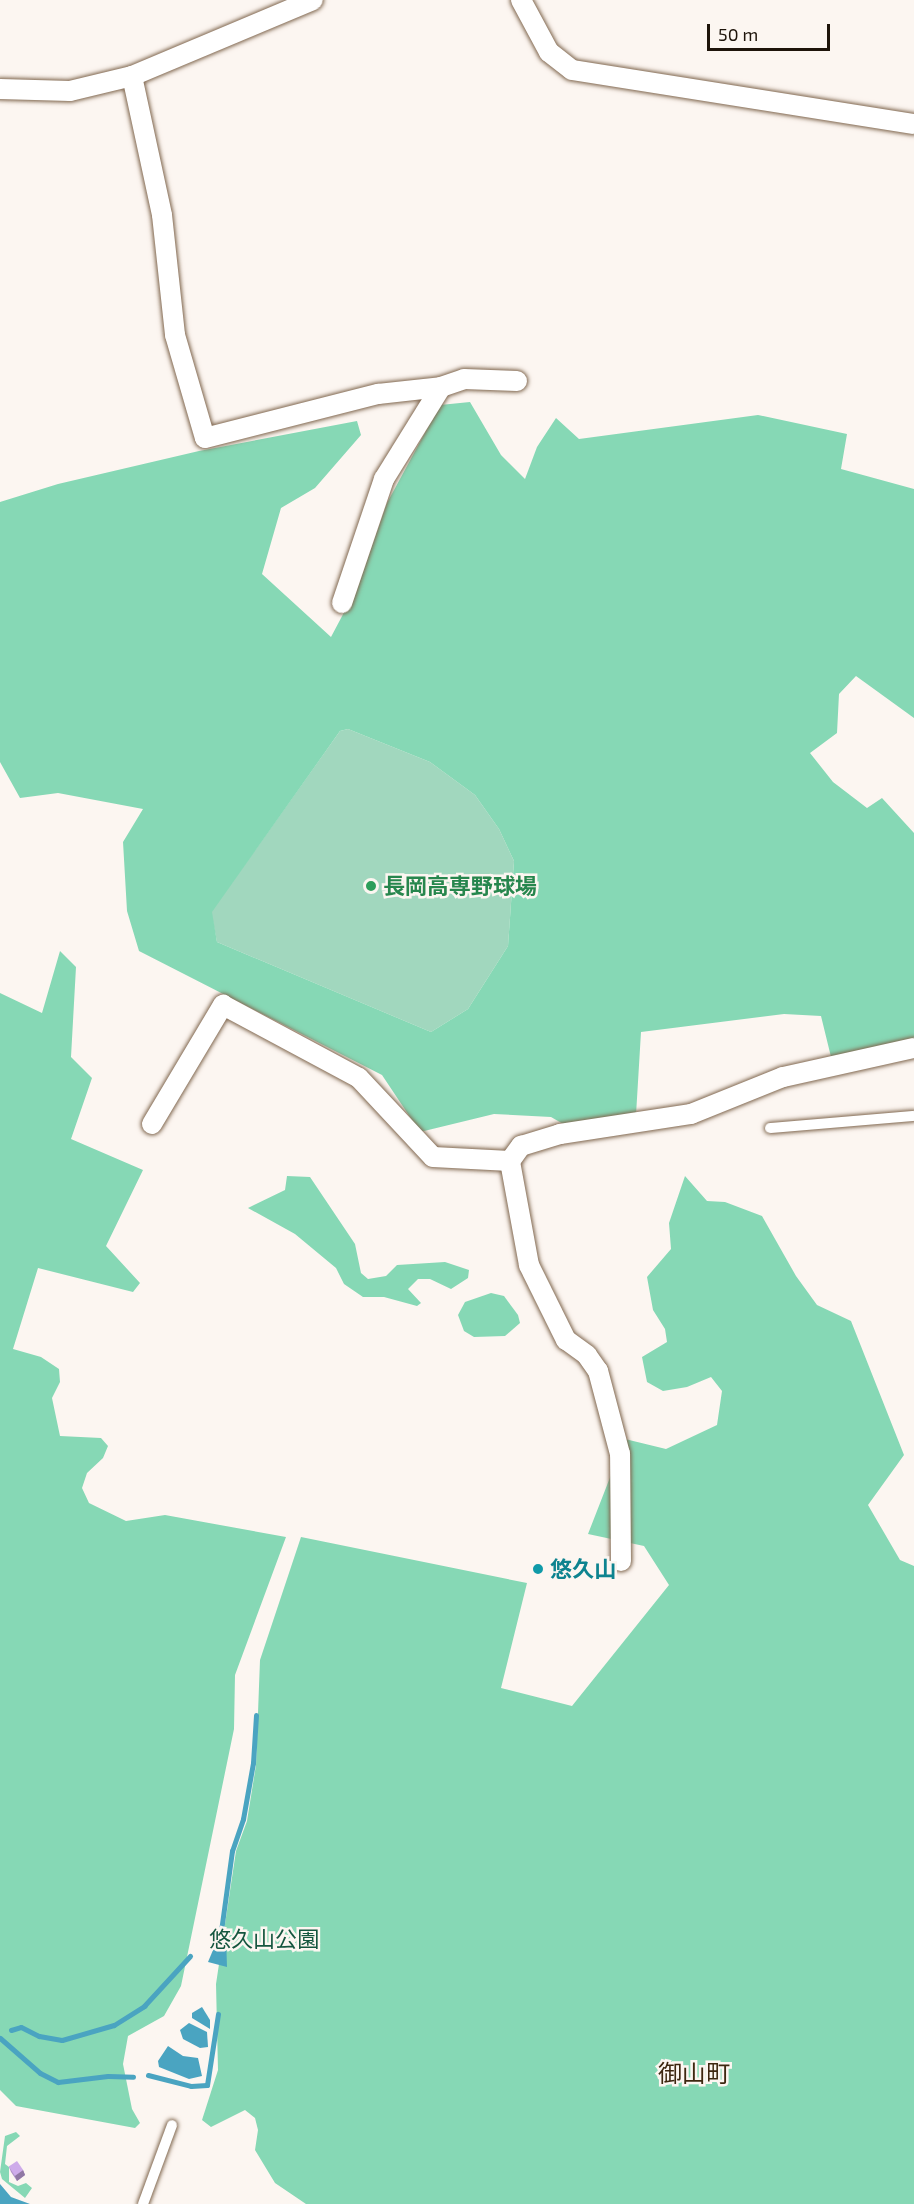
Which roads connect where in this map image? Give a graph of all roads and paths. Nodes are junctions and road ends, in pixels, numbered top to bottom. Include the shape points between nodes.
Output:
1 (313, 0) edge
2 (521, 0) edge
3 (132, 76) junction
4 (0, 89) edge
5 (914, 124) edge
6 (517, 381) dead end
7 (441, 387) junction
8 (342, 603) dead end
9 (914, 1048) edge
10 (914, 1116) edge
11 (152, 1124) dead end
12 (770, 1128) dead end
13 (510, 1161) junction
14 (621, 1561) dead end
15 (172, 2125) dead end
16 (143, 2204) edge

1 - 3 street
2 - 5 street via 549,52 572,70
3 - 4 street via 70,90
3 - 7 street via 162,214 175,335 205,438 378,394
6 - 7 street via 465,379
7 - 8 street via 384,479
9 - 13 street via 783,1077 691,1114 560,1134 521,1146
10 - 12 lane
11 - 13 street via 224,1005 359,1078 433,1157
13 - 14 street via 529,1265 566,1340 587,1355 598,1371 620,1454
15 - 16 lane

